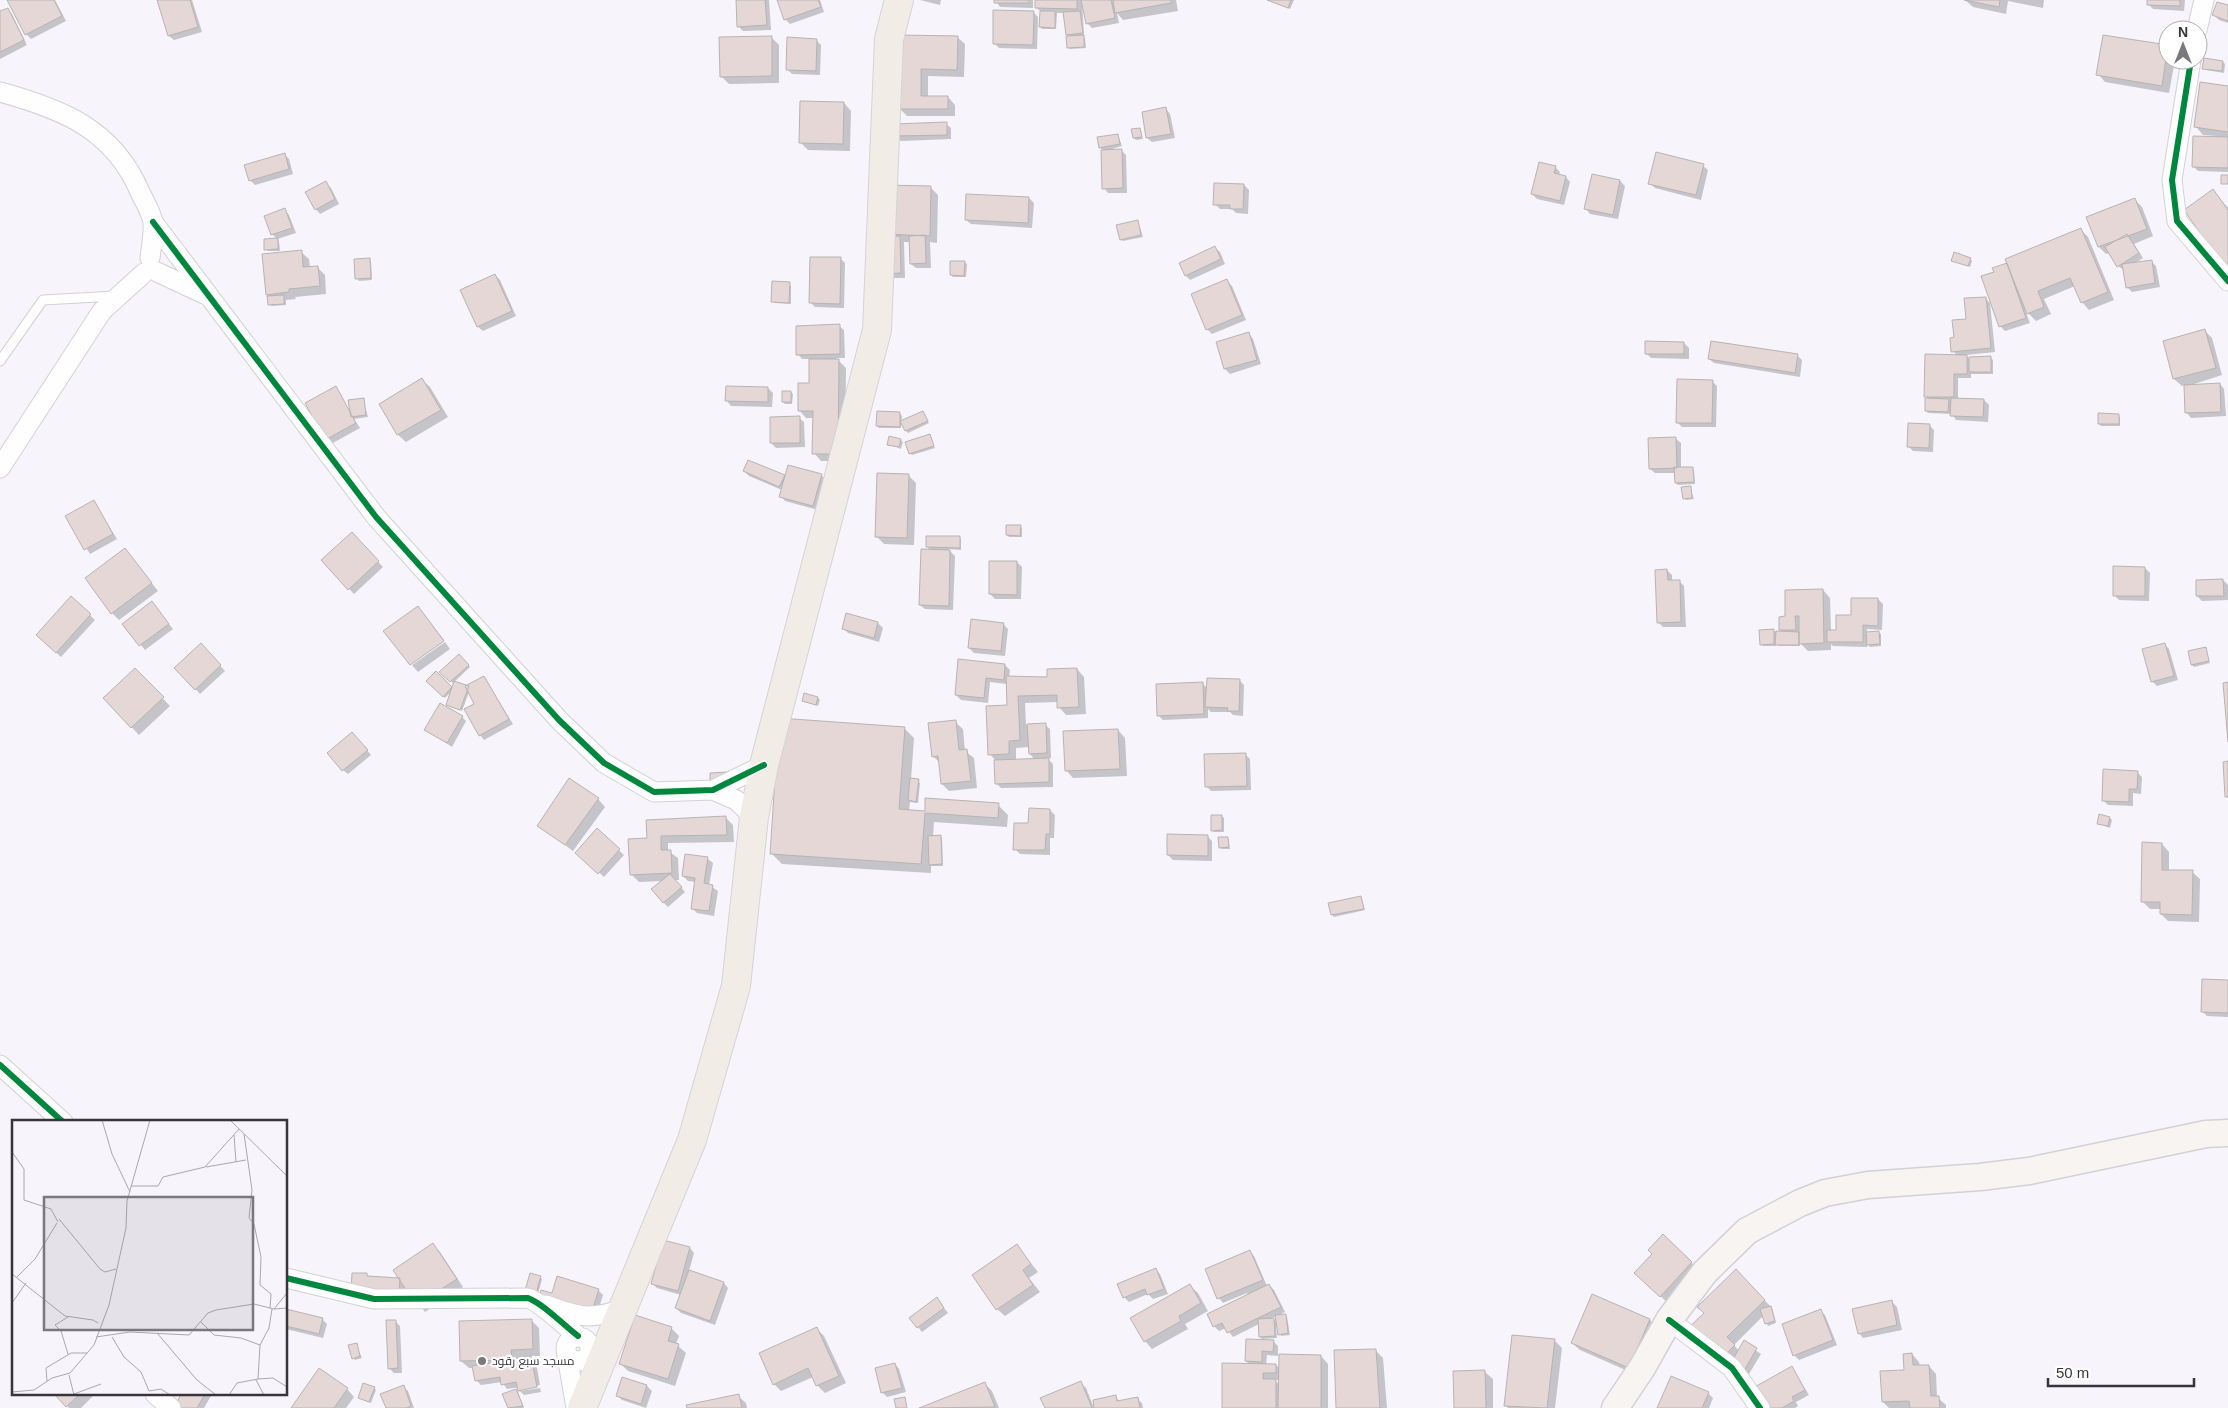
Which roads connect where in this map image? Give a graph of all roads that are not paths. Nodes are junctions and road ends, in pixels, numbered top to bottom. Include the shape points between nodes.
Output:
1 (899, 0) edge
2 (2204, 0) edge
3 (2200, 20) edge
4 (2189, 70) edge
5 (0, 92) edge
6 (153, 222) junction
7 (150, 268) junction
8 (2228, 281) edge
9 (121, 295) junction
10 (207, 296) junction
11 (0, 360) edge
12 (0, 468) edge
13 (764, 765) junction
14 (713, 790) junction
15 (754, 817) junction
16 (0, 1065) edge
17 (61, 1120) edge
18 (2228, 1133) edge
19 (288, 1278) edge
20 (545, 1309) junction
21 (621, 1309) junction
22 (1669, 1320) junction
23 (573, 1344) junction
24 (158, 1396) edge
25 (171, 1408) edge
26 (579, 1408) edge
27 (1615, 1408) edge
28 (1760, 1408) edge

1 - 13 main road via 889,39 877,330
2 - 3 street
4 - 8 street via 2172,180 2177,221
5 - 6 street via 44,105 101,136 121,158
6 - 7 street
6 - 10 street
7 - 9 street
7 - 10 street
9 - 11 lane via 43,300
9 - 12 street via 102,311
10 - 14 street via 376,517 552,712 604,764 654,792
13 - 14 street
13 - 15 main road
14 - 15 street via 736,800
15 - 21 main road via 736,986 692,1140
16 - 17 street
18 - 22 main road via 2206,1134 2029,1171 1868,1185 1825,1192 1747,1231 1705,1272
19 - 20 street via 374,1299 514,1297 528,1298
20 - 21 street via 602,1316
20 - 23 street
21 - 23 street
21 - 26 main road
22 - 27 main road
22 - 28 street via 1732,1368
23 - 26 street
23 - 26 street via 578,1362 588,1356
24 - 25 street

